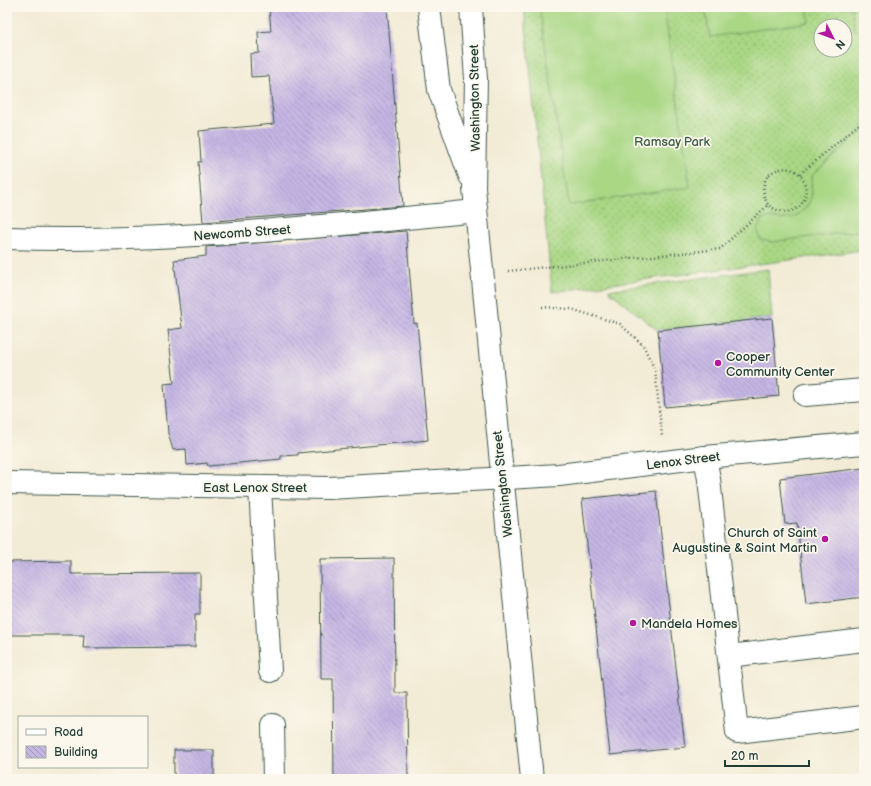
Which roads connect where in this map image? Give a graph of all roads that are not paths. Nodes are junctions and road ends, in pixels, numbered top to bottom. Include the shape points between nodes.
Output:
1 (429, 7) edge
2 (472, 7) edge
3 (474, 188) junction
4 (476, 211) junction
5 (7, 238) edge
6 (864, 390) edge
7 (805, 395) dead end
8 (864, 443) edge
9 (705, 457) junction
10 (502, 478) junction
11 (7, 483) edge
12 (260, 487) junction
13 (864, 640) edge
14 (728, 656) junction
15 (270, 672) dead end
16 (864, 717) edge
17 (273, 725) dead end
18 (274, 779) edge
19 (532, 779) edge

1 - 3 street, Washington Street via 438,90
2 - 3 street, Washington Street via 476,79
3 - 4 street, Washington Street
4 - 5 street, Newcomb Street via 199,236 62,240
4 - 10 street, Washington Street
6 - 7 street
8 - 9 street, Lenox Street
9 - 10 street, Lenox Street via 559,475
9 - 14 street
10 - 12 street, East Lenox Street via 329,488
10 - 19 street, Washington Street
11 - 12 street, East Lenox Street
12 - 15 street
13 - 14 street
14 - 16 street via 737,732
17 - 18 street

